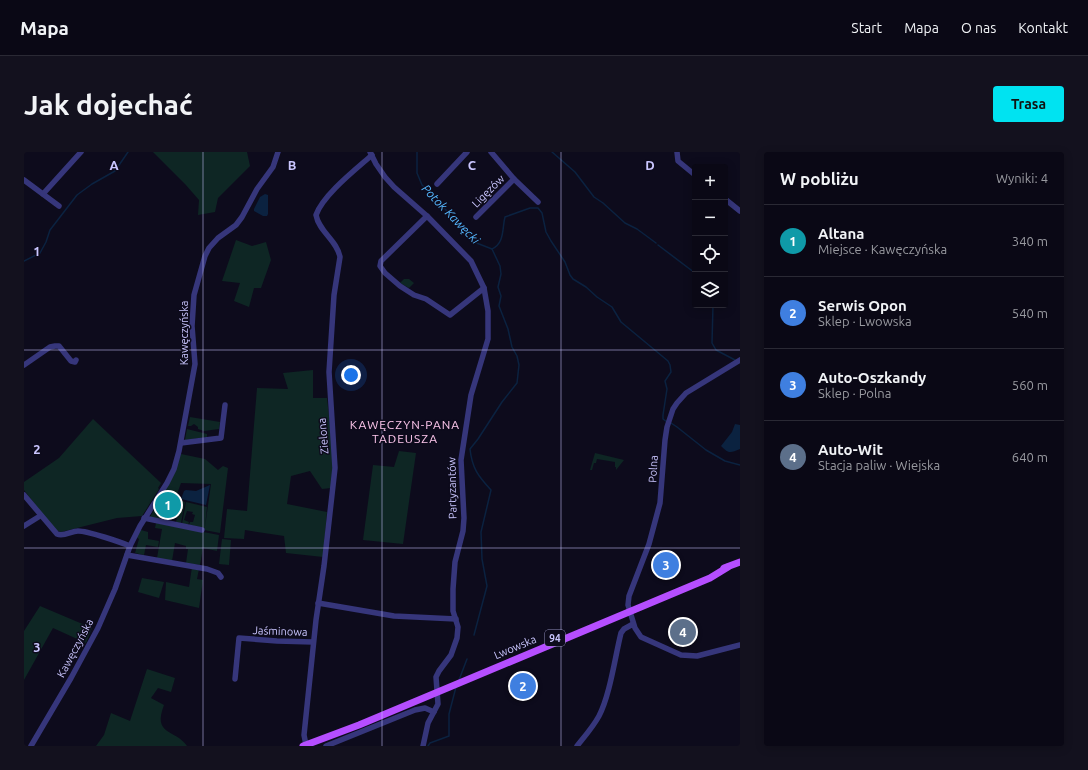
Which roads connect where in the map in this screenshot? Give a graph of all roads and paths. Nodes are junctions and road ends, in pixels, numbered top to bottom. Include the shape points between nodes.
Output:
1 (80, 152) edge
2 (278, 152) edge
3 (467, 152) edge
4 (491, 152) edge
5 (678, 153) edge
6 (371, 154) edge
7 (692, 173) edge
8 (514, 178) junction
9 (24, 180) edge
10 (437, 184) dead end
11 (43, 194) junction
12 (726, 200) edge
13 (538, 202) dead end
14 (59, 206) dead end
15 (740, 211) edge
16 (427, 216) junction
17 (476, 217) dead end
18 (484, 288) junction
19 (76, 360) dead end
20 (740, 360) edge
21 (24, 365) edge
22 (225, 406) dead end
23 (180, 444) junction
24 (24, 495) edge
25 (40, 516) junction
26 (144, 518) junction
27 (24, 526) edge
28 (202, 530) dead end
29 (130, 546) junction
30 (127, 555) junction
31 (740, 562) edge
32 (221, 577) dead end
33 (318, 603) junction
34 (629, 609) junction
35 (456, 619) junction
36 (633, 624) junction
37 (313, 642) junction
38 (740, 645) edge
39 (235, 679) dead end
40 (437, 690) junction
41 (434, 712) junction
42 (304, 745) edge
43 (31, 746) edge
44 (326, 746) edge
45 (423, 746) edge
46 (577, 746) edge

1 - 11 street
2 - 23 street, Kawęczyńska via 272,167 242,217 209,248 200,271 192,308 195,364
3 - 10 street
4 - 8 street, Ligęzów
5 - 7 street via 678,161
6 - 16 street, Partyzantów via 394,187
6 - 33 street, Zielona via 321,205 316,215 319,225 336,245 340,257 334,294 329,367 335,468
8 - 13 street, Ligęzów
8 - 17 street, Ligęzów
9 - 11 street
11 - 14 street
12 - 15 street
16 - 18 street, Partyzantów via 471,261
16 - 18 street via 381,261 380,266 385,273 414,295 426,298 450,315
18 - 35 street, Partyzantów via 489,331 471,395 461,460 464,518 455,562 453,612
19 - 21 street via 71,361 59,346 55,346
20 - 34 street, Polna via 686,393 677,403 667,427 660,503 649,544 629,596
22 - 23 street via 221,438
23 - 26 street, Kawęczyńska via 174,469
24 - 25 street
25 - 27 street
25 - 29 street via 61,536 84,532
26 - 28 street
26 - 29 street, Kawęczyńska
29 - 30 street, Kawęczyńska
30 - 32 street via 207,569
30 - 43 street, Kawęczyńska via 103,618
31 - 34 main road, Lwowska / 94 via 710,578
33 - 35 street via 394,616
33 - 37 street, Zielona
34 - 36 street
34 - 40 main road, Lwowska / 94
35 - 40 street, Partyzantów via 458,627 454,648 450,659 437,674
36 - 38 street via 640,637 688,656
36 - 46 street via 621,633 600,715
37 - 39 street, Jaśminowa via 239,638
37 - 42 street, Zielona
40 - 41 street, Partyzantów via 438,704
40 - 42 main road, Lwowska / 94 via 359,725
41 - 44 street via 425,708 415,710
41 - 45 street, Partyzantów via 428,723

